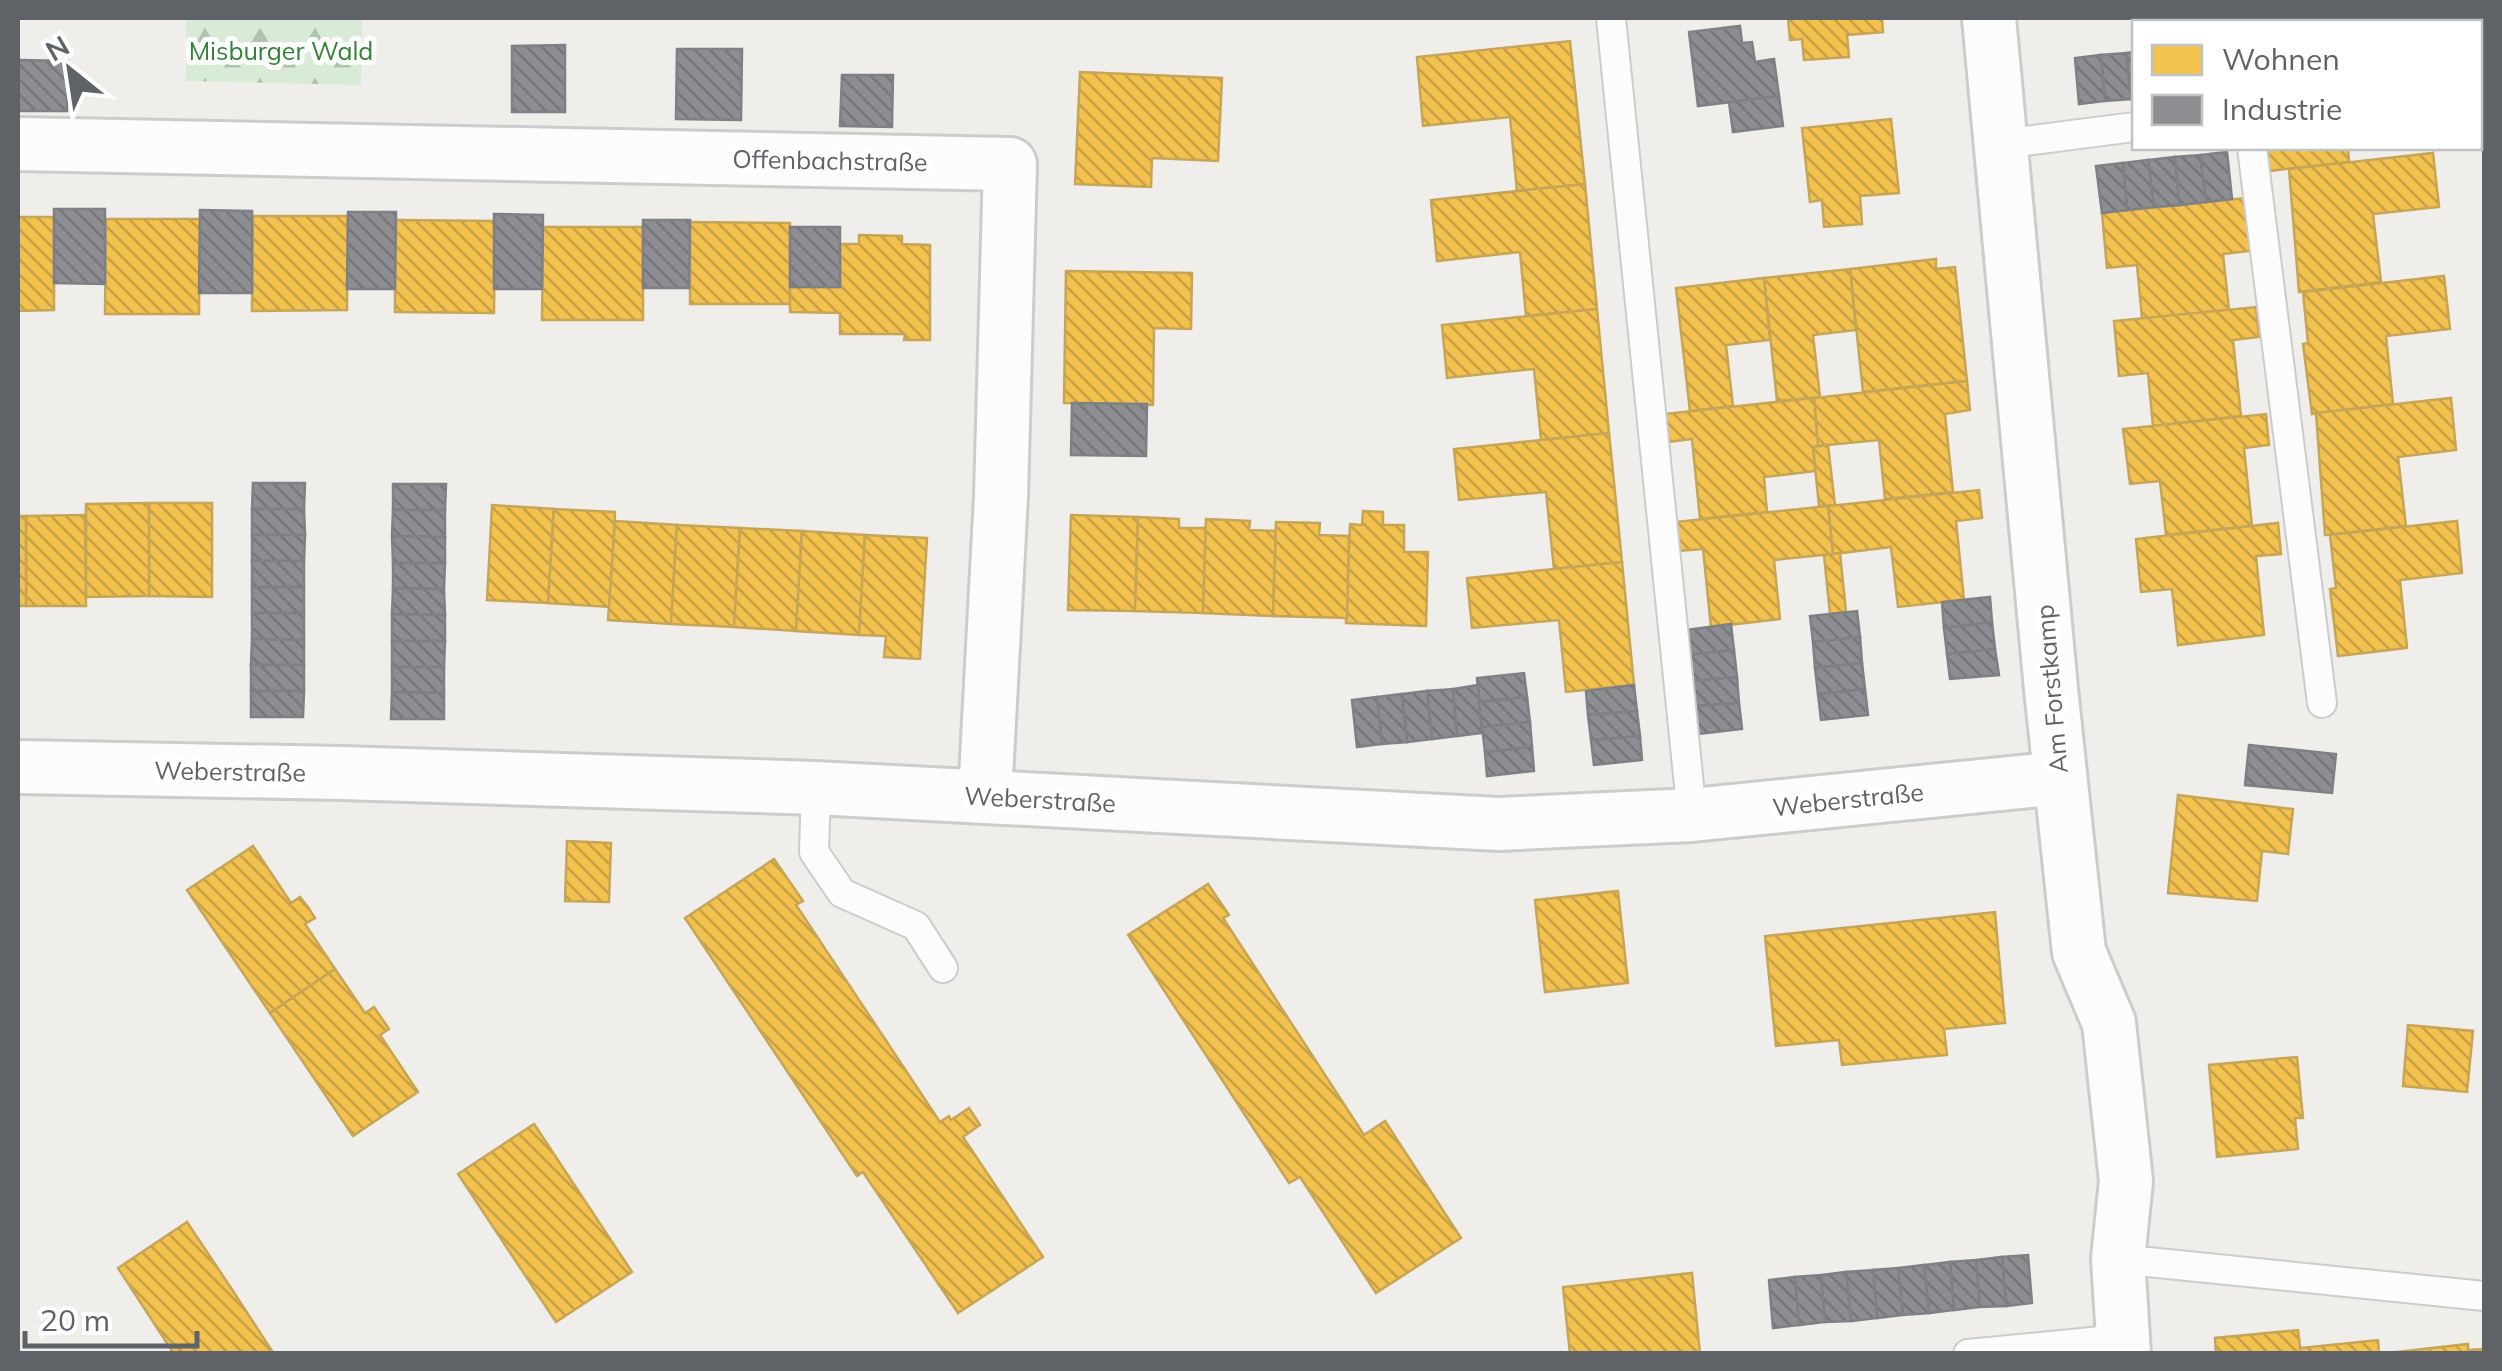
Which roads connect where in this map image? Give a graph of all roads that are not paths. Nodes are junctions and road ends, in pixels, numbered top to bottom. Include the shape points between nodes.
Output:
1 (1611, 18) edge
2 (1989, 18) edge
3 (2132, 127) edge
4 (18, 144) edge
5 (2001, 144) junction
6 (2252, 150) edge
7 (2322, 703) dead end
8 (18, 767) edge
9 (2060, 778) junction
10 (816, 788) junction
11 (985, 796) junction
12 (1692, 815) junction
13 (943, 968) dead end
14 (2118, 1259) junction
15 (2484, 1296) edge
16 (2123, 1346) edge
17 (1968, 1354) edge

1 - 12 lane
2 - 5 street, Am Forstkamp
3 - 5 lane
4 - 11 street, Offenbachstraße via 1010,164
5 - 9 street, Am Forstkamp
6 - 7 lane
8 - 10 street, Weberstraße
9 - 12 street, Weberstraße
9 - 14 street, Am Forstkamp via 2079,952 2109,1023 2126,1181
10 - 11 street, Weberstraße
10 - 13 lane via 814,852 842,893 916,926
11 - 12 street, Weberstraße via 1499,824
14 - 15 lane
14 - 16 street, Am Forstkamp
16 - 17 lane

